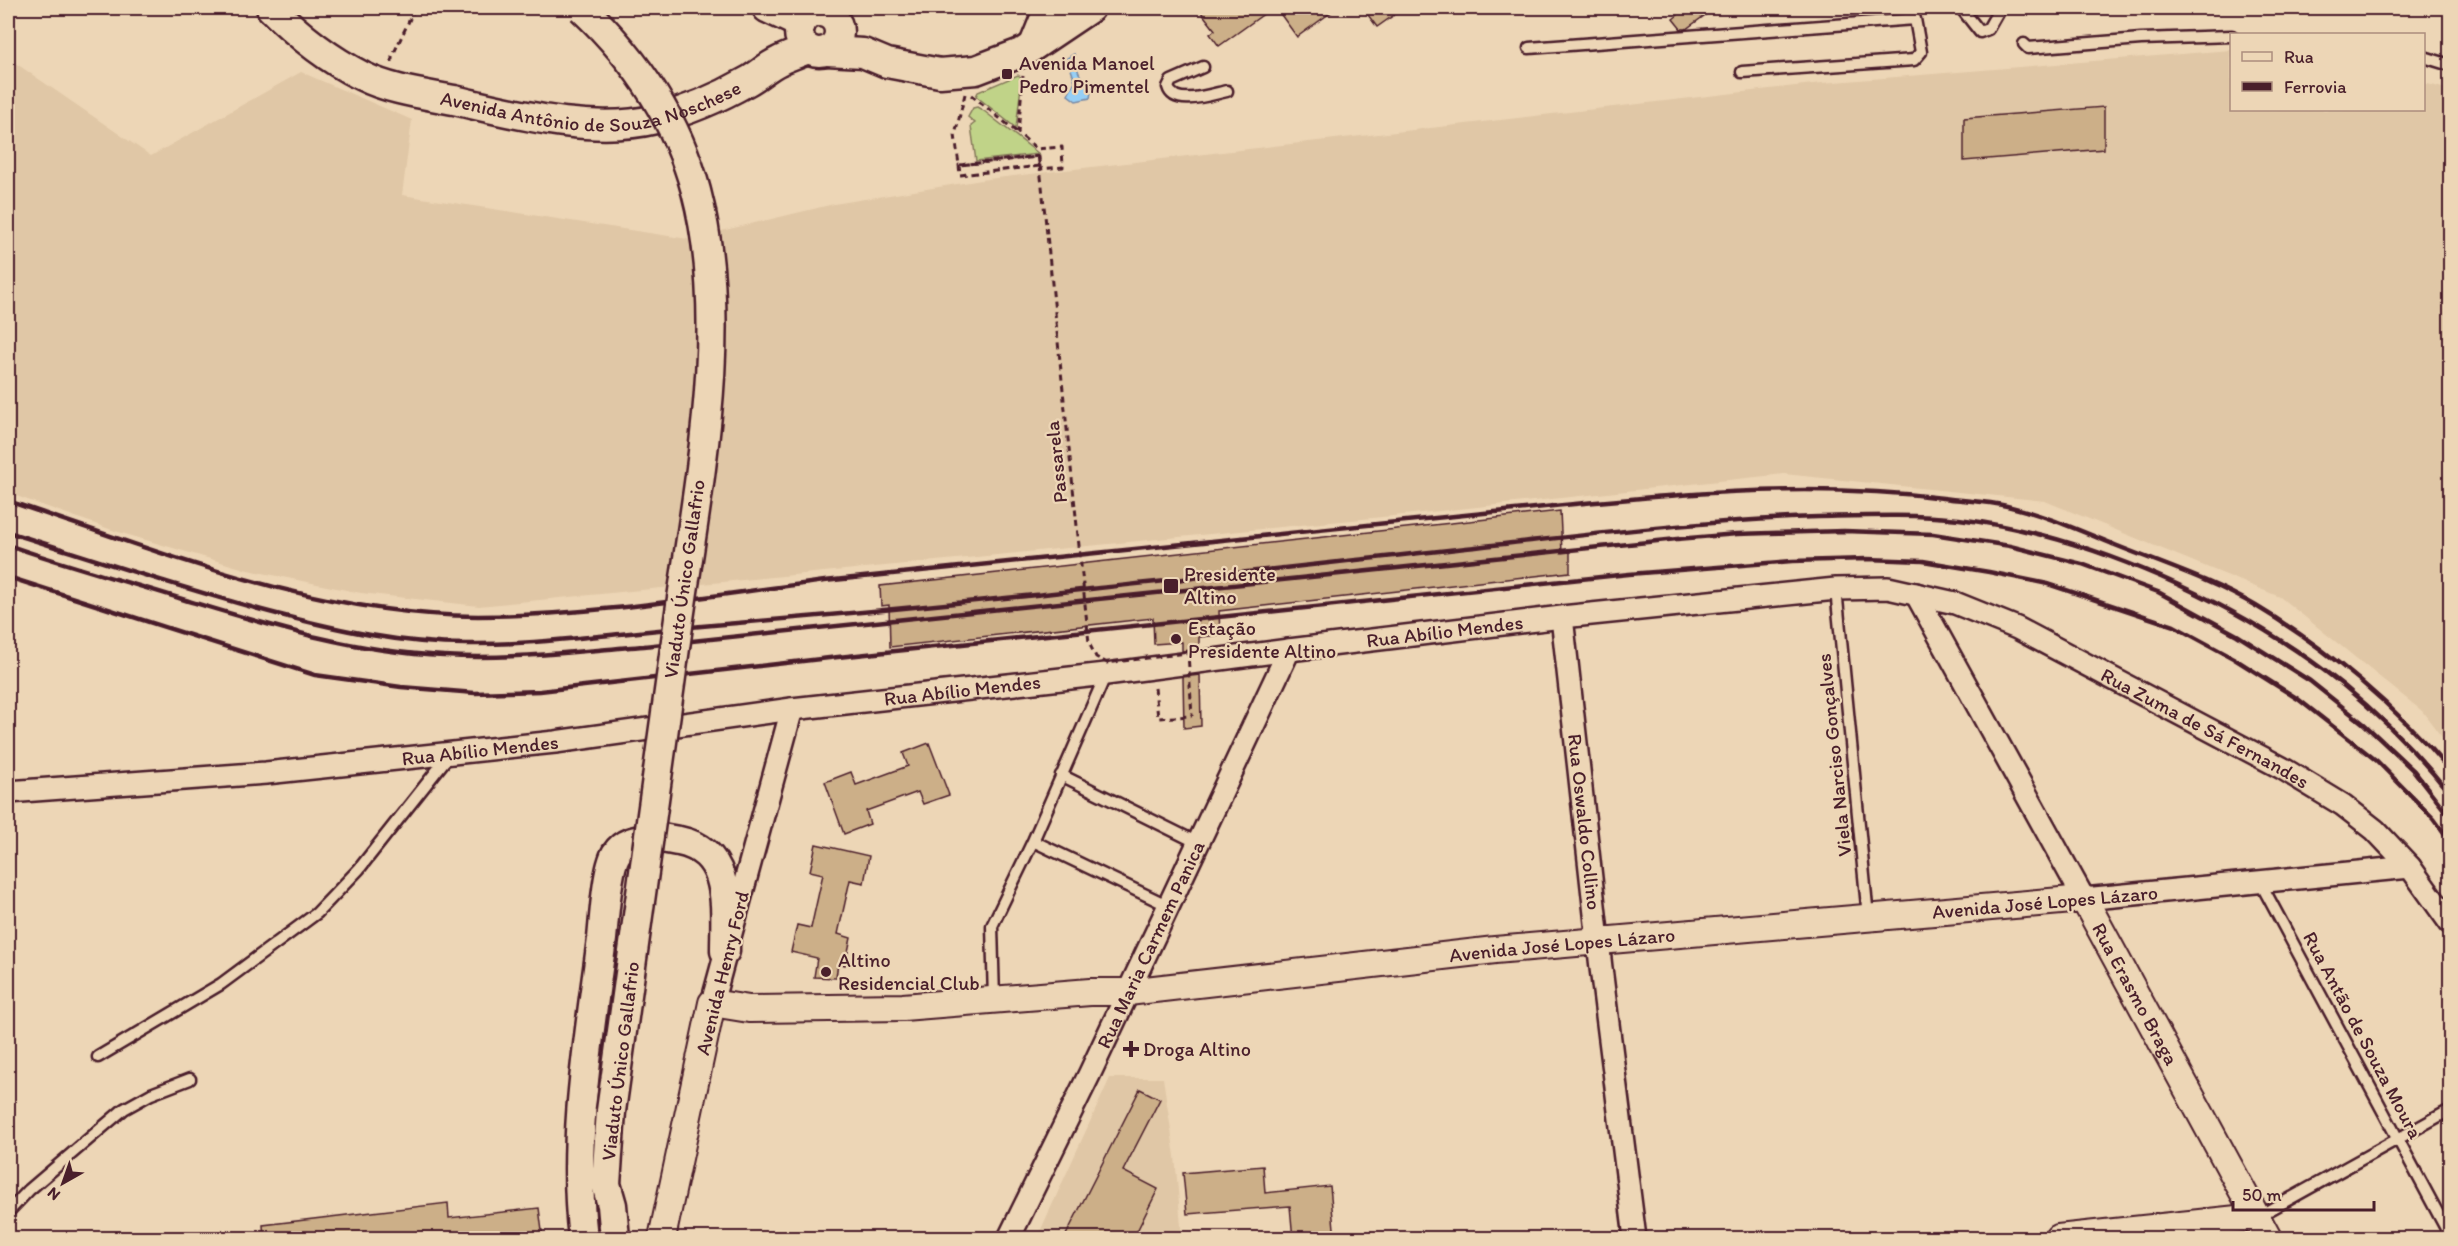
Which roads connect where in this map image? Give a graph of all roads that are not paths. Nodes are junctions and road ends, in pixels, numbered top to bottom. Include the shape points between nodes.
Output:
1 (271, 8) edge
2 (582, 8) edge
3 (767, 8) edge
4 (1090, 8) edge
5 (1906, 8) edge
6 (1961, 8) edge
7 (2000, 8) edge
8 (1057, 14) edge
9 (1915, 19) junction
10 (819, 31) edge
11 (2230, 36) edge
12 (2024, 44) dead end
13 (1529, 48) dead end
14 (2425, 57) edge
15 (2451, 65) edge
16 (1203, 67) dead end
17 (1742, 72) dead end
18 (1227, 91) dead end
19 (1836, 589) junction
20 (1916, 594) junction
21 (1562, 617) junction
22 (1289, 650) junction
23 (1106, 674) junction
24 (792, 709) junction
25 (450, 754) junction
26 (1060, 775) junction
27 (8, 792) edge
28 (1033, 841) junction
29 (1198, 843) junction
30 (2410, 867) junction
31 (2260, 882) junction
32 (2084, 899) junction
33 (1169, 906) junction
34 (1868, 917) junction
35 (2451, 923) edge
36 (1599, 941) junction
37 (725, 951) junction
38 (1128, 992) junction
39 (994, 1001) junction
40 (712, 1003) junction
41 (98, 1057) dead end
42 (190, 1079) dead end
43 (2451, 1110) edge
44 (2398, 1138) junction
45 (606, 1184) junction
46 (8, 1212) edge
47 (2262, 1228) edge
48 (2451, 1236) edge
49 (2097, 1237) edge
50 (583, 1239) edge
51 (600, 1239) edge
52 (615, 1239) edge
53 (662, 1239) edge
54 (1009, 1239) edge
55 (1635, 1239) edge
56 (2058, 1239) edge

1 - 10 main road, Avenida Antônio de Souza Noschese via 330,57 394,88 536,118 585,123 654,119 699,105 749,81
2 - 45 main road, Viaduto Único Gallafrio, bridge via 602,26 650,86 669,123 696,192 711,289 706,425 611,1111
3 - 10 main road
4 - 8 main road
5 - 9 lane
6 - 7 lane via 1980,32 1988,29
8 - 10 main road via 1030,48 976,70 940,73 887,63
9 - 13 lane
9 - 17 lane via 1921,52 1914,60
11 - 12 lane via 2028,48
14 - 15 lane
16 - 18 lane via 1171,81 1169,92 1177,98 1188,98
19 - 20 street, Rua Abílio Mendes via 1888,588
19 - 21 street, Rua Abílio Mendes
19 - 34 lane, Viela Narciso Gonçalves
20 - 30 street, Rua Zuma de Sá Fernandes via 1955,603 2017,628 2282,768 2343,805 2375,830
20 - 32 street, Rua Erasmo Braga
21 - 22 street, Rua Abílio Mendes
21 - 36 street, Rua Oswaldo Collino
22 - 23 street, Rua Abílio Mendes
22 - 29 street, Rua Maria Carmem Panica
23 - 24 street, Rua Abílio Mendes
23 - 26 lane
24 - 25 street, Rua Abílio Mendes
24 - 37 street, Avenida Henry Ford
25 - 27 street, Rua Abílio Mendes via 266,773
25 - 41 lane via 359,869 317,913 221,984
26 - 28 lane
26 - 29 lane
28 - 33 lane
28 - 39 lane via 992,926
29 - 33 street, Rua Maria Carmem Panica
30 - 31 street, Avenida José Lopes Lázaro
30 - 35 street, Rua Zuma de Sá Fernandes
31 - 32 street, Avenida José Lopes Lázaro
31 - 44 lane, Rua Antão de Souza Moura
32 - 34 street, Avenida José Lopes Lázaro
32 - 47 street, Rua Erasmo Braga
33 - 38 street, Rua Maria Carmem Panica
34 - 36 street, Avenida José Lopes Lázaro
36 - 38 street, Avenida José Lopes Lázaro
36 - 55 street, Rua Oswaldo Collino
37 - 40 street, Avenida Henry Ford
37 - 50 main road via 722,878 702,850 693,844 657,838 629,842 616,853 583,1088 579,1157
38 - 39 street, Avenida José Lopes Lázaro
38 - 54 street, Rua Maria Carmem Panica
39 - 40 street, Avenida José Lopes Lázaro via 761,1009
40 - 53 street, Avenida Henry Ford
42 - 46 lane via 124,1109
43 - 44 lane
44 - 47 lane
44 - 48 lane, Rua Antão de Souza Moura
45 - 51 main road, Viaduto Único Gallafrio via 597,1201
45 - 52 main road, Viaduto Único Gallafrio
47 - 49 street
49 - 56 street

